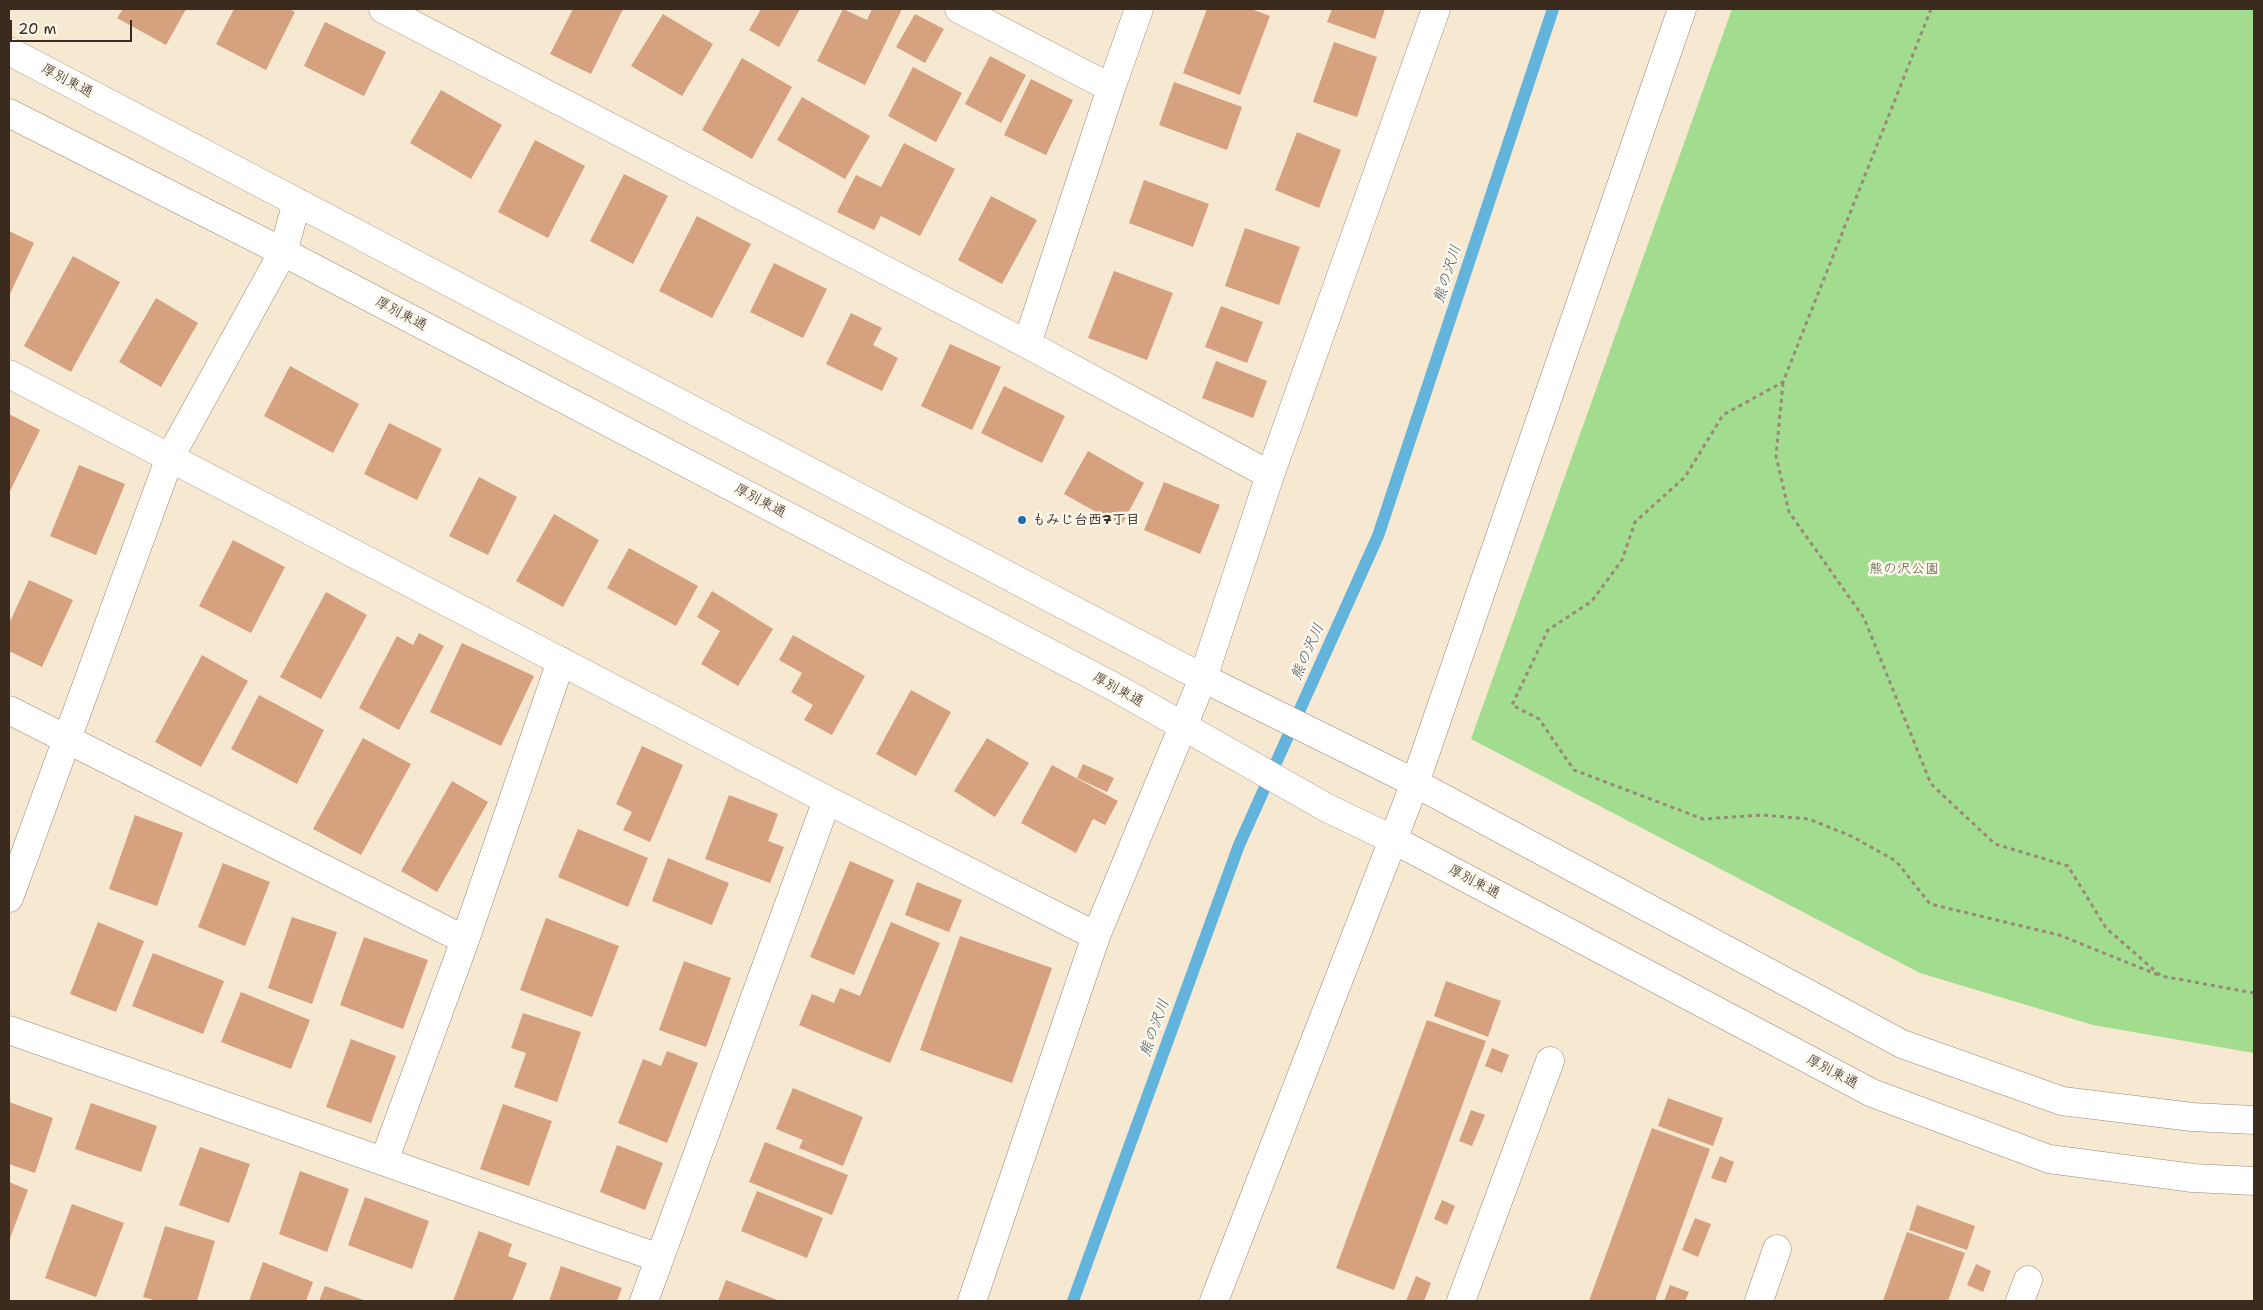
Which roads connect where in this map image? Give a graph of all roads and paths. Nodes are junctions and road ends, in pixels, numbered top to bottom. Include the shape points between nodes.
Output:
1 (383, 9) edge
2 (959, 9) edge
3 (1139, 9) edge
4 (1436, 9) edge
5 (1682, 9) edge
6 (1931, 9) edge
7 (9, 51) edge
8 (1111, 88) junction
9 (9, 113) edge
10 (297, 202) junction
11 (283, 252) junction
12 (1027, 344) junction
13 (9, 374) edge
14 (1783, 382) junction
15 (170, 457) junction
16 (1270, 476) junction
17 (561, 661) junction
18 (1202, 678) junction
19 (9, 710) edge
20 (1182, 726) junction
21 (68, 741) junction
22 (1415, 783) junction
23 (827, 800) junction
24 (1394, 840) junction
25 (9, 898) edge
26 (1096, 936) junction
27 (465, 940) junction
28 (2161, 976) junction
29 (2254, 993) edge
30 (9, 1030) edge
31 (1550, 1061) dead end
32 (2254, 1120) edge
33 (384, 1161) junction
34 (2254, 1181) edge
35 (1777, 1250) dead end
36 (659, 1258) junction
37 (644, 1301) edge
38 (972, 1301) edge
39 (1214, 1301) edge
40 (1461, 1301) edge
41 (1759, 1301) edge

1 - 12 street
2 - 8 street
3 - 8 street
4 - 16 street
5 - 22 street
6 - 14 path
7 - 10 street, 厚別東通
8 - 12 street
9 - 11 street, 厚別東通
10 - 11 street
10 - 18 street, 厚別東通
11 - 15 street
11 - 20 street, 厚別東通 via 1109,684
12 - 16 street
13 - 15 street
14 - 28 path via 1776,456 1789,512 1864,618 1931,784 1995,844 2068,866 2106,928
14 - 28 path via 1723,415 1685,477 1636,522 1622,560 1592,601 1548,630 1512,705 1539,719 1574,770 1703,819 1763,815 1809,819 1896,861 1930,904 2059,935
15 - 17 street
15 - 21 street
16 - 18 street
17 - 23 street
17 - 27 street
18 - 20 street
18 - 22 street, 厚別東通
19 - 21 street
20 - 24 street, 厚別東通 via 1327,808
20 - 26 street
21 - 25 street
21 - 27 street
22 - 24 street
22 - 32 street, 厚別東通 via 1902,1044 2062,1102 2192,1117
23 - 26 street
23 - 36 street
24 - 34 street, 厚別東通 via 1872,1093 2049,1159 2193,1178
24 - 39 street
26 - 38 street
27 - 33 street
28 - 29 path
30 - 33 street
31 - 40 street
33 - 36 street
35 - 41 street
36 - 37 street

